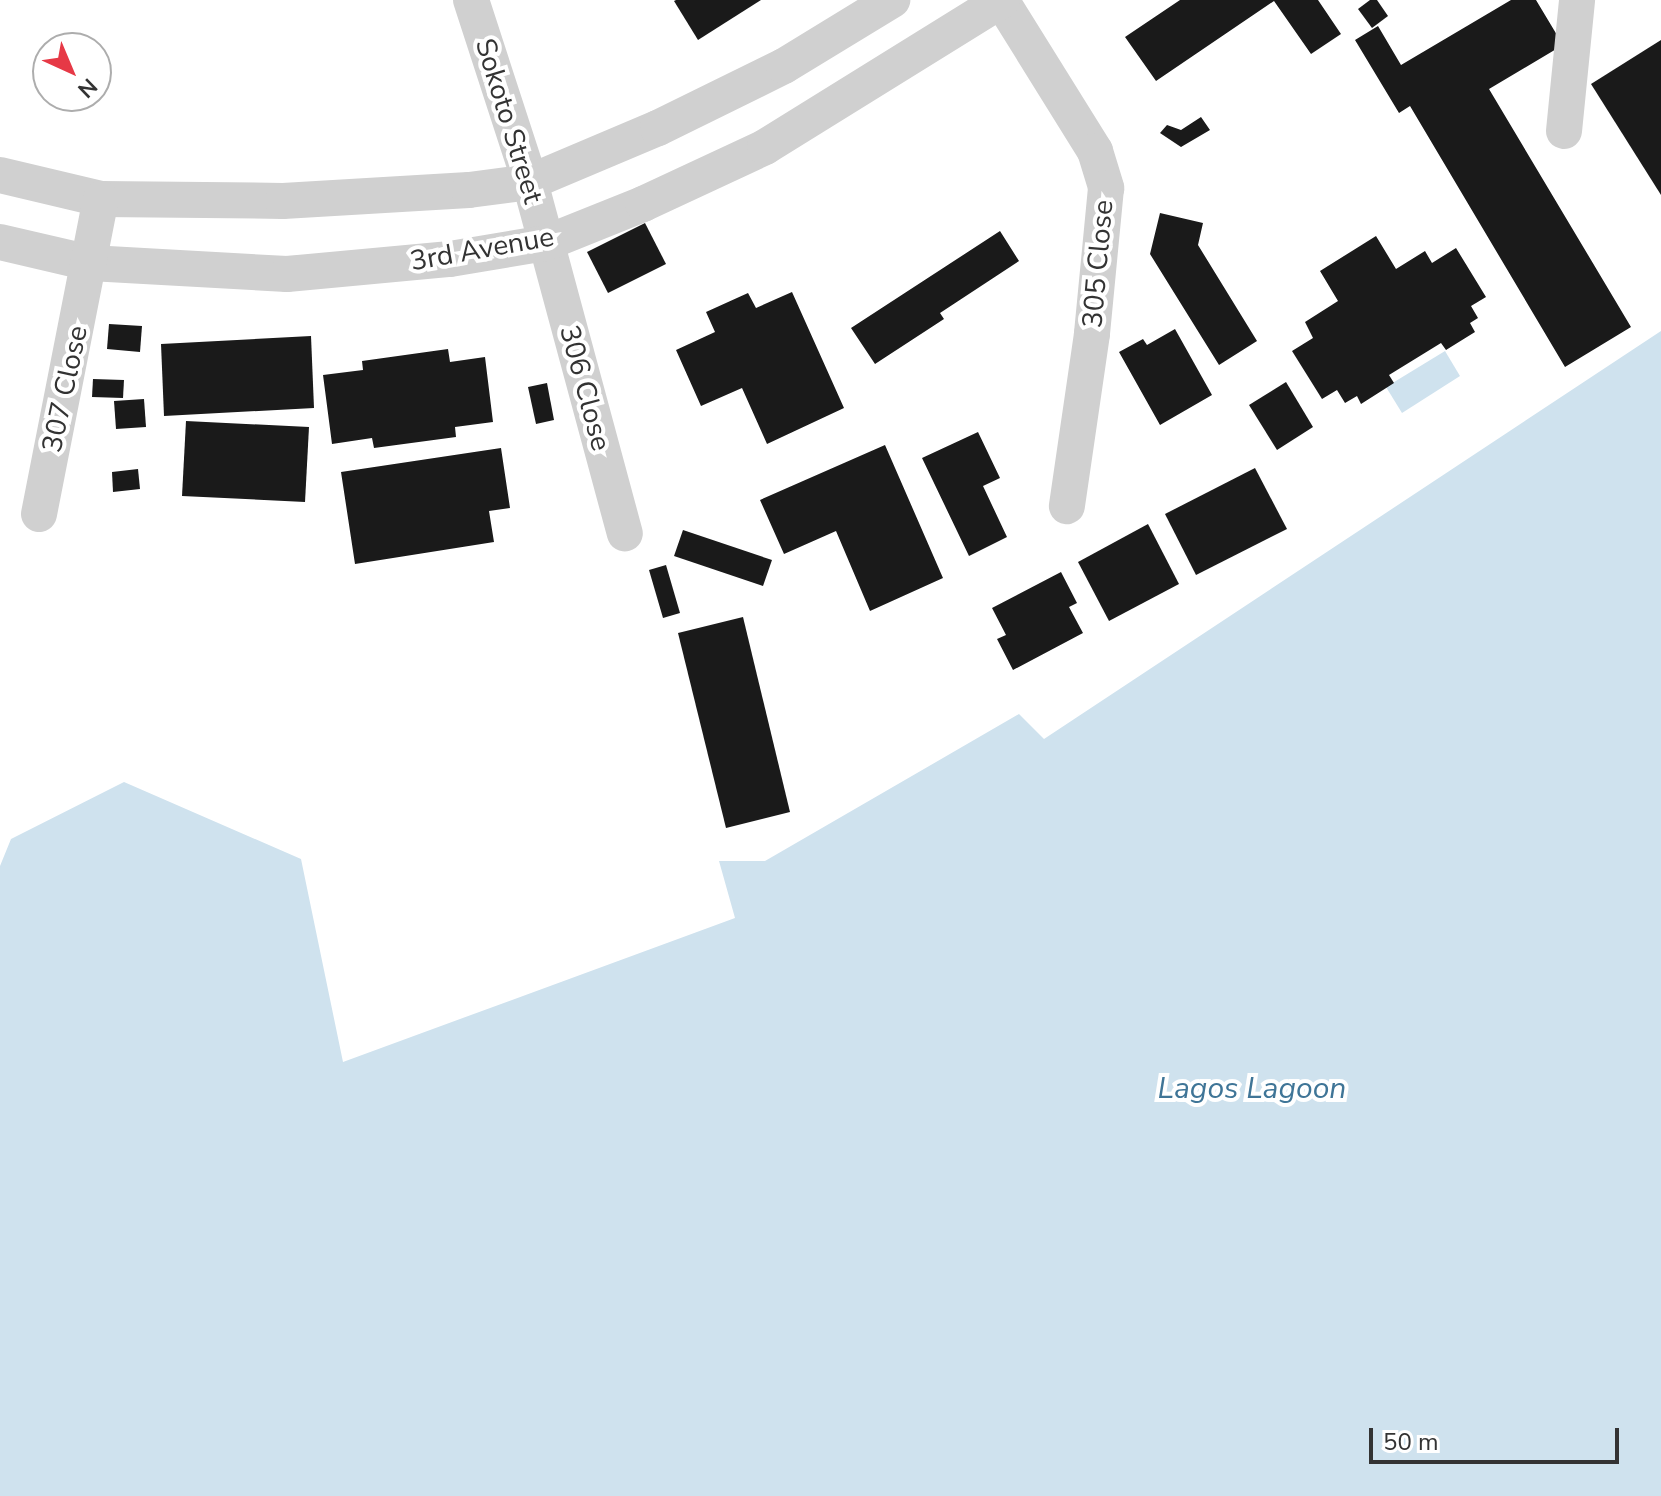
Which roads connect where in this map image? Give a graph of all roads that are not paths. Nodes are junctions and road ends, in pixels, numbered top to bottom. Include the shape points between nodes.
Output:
1 (471, 0) edge
2 (892, 0) edge
3 (1002, 0) edge
4 (1577, 0) edge
5 (1564, 131) dead end
6 (0, 175) edge
7 (530, 182) junction
8 (101, 199) junction
9 (0, 242) edge
10 (546, 243) junction
11 (90, 263) junction
12 (1067, 506) dead end
13 (39, 514) dead end
14 (625, 533) dead end

1 - 7 street, Sokoto Street
2 - 7 street, 3rd Avenue via 784,66 658,128
3 - 10 street, 3rd Avenue via 765,147
3 - 12 street, 305 Close via 1095,151 1106,188
4 - 5 street
6 - 8 street, 3rd Avenue
7 - 8 street, 3rd Avenue via 283,201
7 - 10 street, Sokoto Street
8 - 11 street, 307 Close
9 - 11 street, 3rd Avenue
10 - 11 street, 3rd Avenue via 450,259 287,274
10 - 14 street, 306 Close
11 - 13 street, 307 Close

